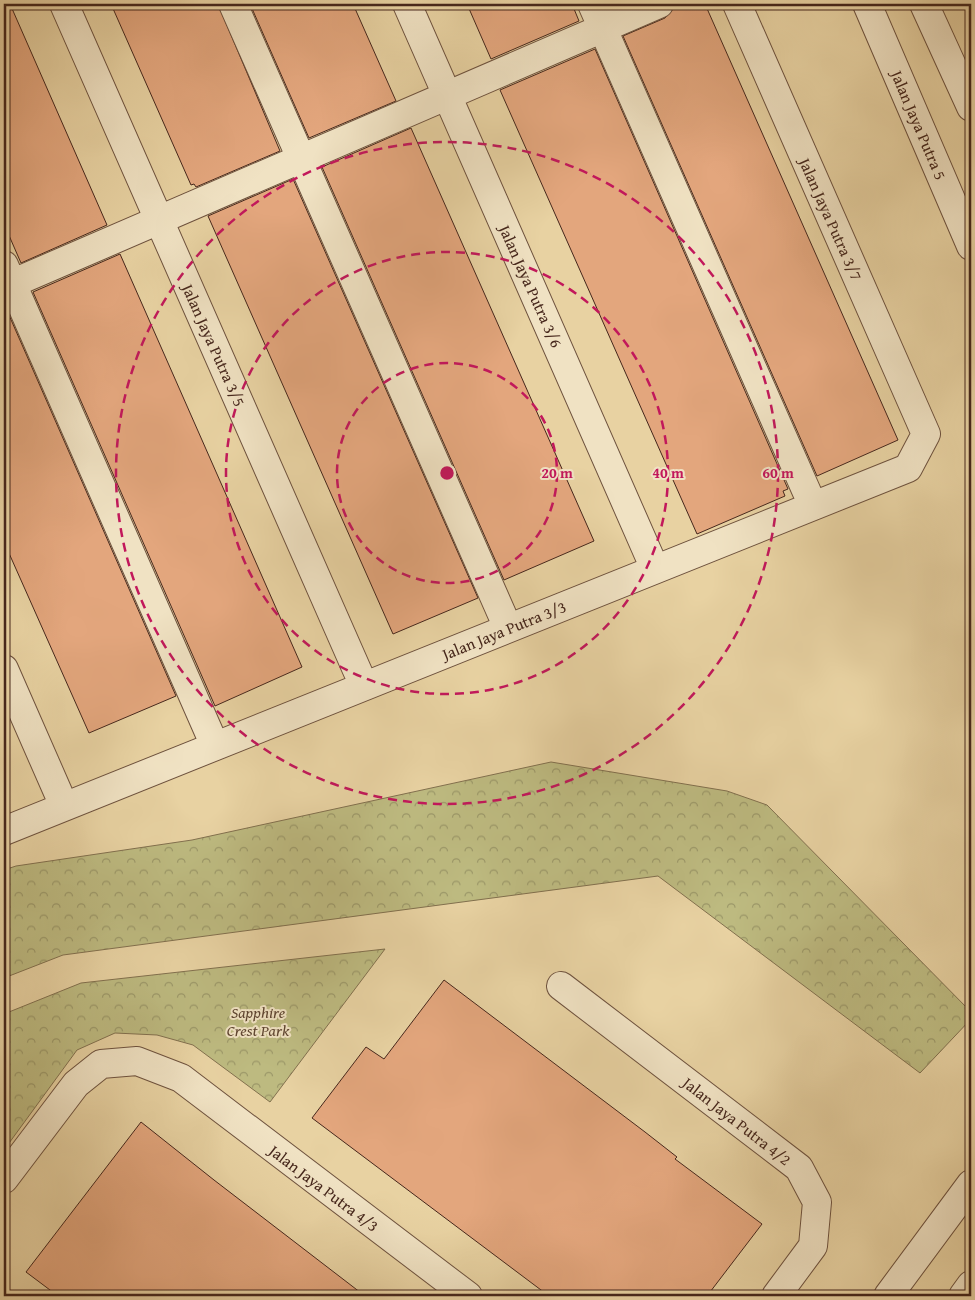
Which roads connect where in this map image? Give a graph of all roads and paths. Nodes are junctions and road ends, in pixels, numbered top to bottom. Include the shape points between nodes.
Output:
1 (64, 4) edge
2 (234, 4) edge
3 (407, 4) edge
4 (659, 4) edge
5 (736, 4) edge
6 (867, 4) edge
7 (924, 4) edge
8 (598, 16) edge
9 (447, 95) junction
10 (971, 107) edge
11 (302, 159) junction
12 (159, 220) junction
13 (971, 246) edge
14 (6, 279) edge
15 (926, 434) joint
16 (813, 506) junction
17 (655, 569) junction
18 (508, 628) junction
19 (4, 669) edge
20 (364, 686) junction
21 (215, 746) junction
22 (64, 806) junction
23 (4, 831) edge
24 (561, 986) dead end
25 (4, 1179) edge
26 (971, 1184) edge
27 (971, 1285) edge
28 (468, 1296) edge
29 (776, 1296) edge
30 (888, 1296) edge
31 (963, 1296) edge

1 - 12 street, Jalan Jaya Putra 3/5
2 - 11 street
3 - 9 street, Jalan Jaya Putra 3/6
4 - 8 street
5 - 15 street, Jalan Jaya Putra 3/7
6 - 13 street, Jalan Jaya Putra 5
7 - 10 street
8 - 9 street
8 - 16 street
9 - 11 street
9 - 17 street, Jalan Jaya Putra 3/6
11 - 12 street
11 - 18 street
12 - 14 street
12 - 20 street, Jalan Jaya Putra 3/5
14 - 21 street
15 - 16 street, Jalan Jaya Putra 3/3 via 908,468
16 - 17 street, Jalan Jaya Putra 3/3
17 - 18 street, Jalan Jaya Putra 3/3
18 - 20 street, Jalan Jaya Putra 3/3
19 - 22 street
20 - 21 street, Jalan Jaya Putra 3/3
21 - 22 street, Jalan Jaya Putra 3/3
22 - 23 street, Jalan Jaya Putra 3/3
24 - 29 street, Jalan Jaya Putra 4/2 via 798,1168 817,1202 813,1246
25 - 28 street, Jalan Jaya Putra 4/3 via 76,1084 101,1064 137,1061 181,1078
26 - 30 street
27 - 31 street

